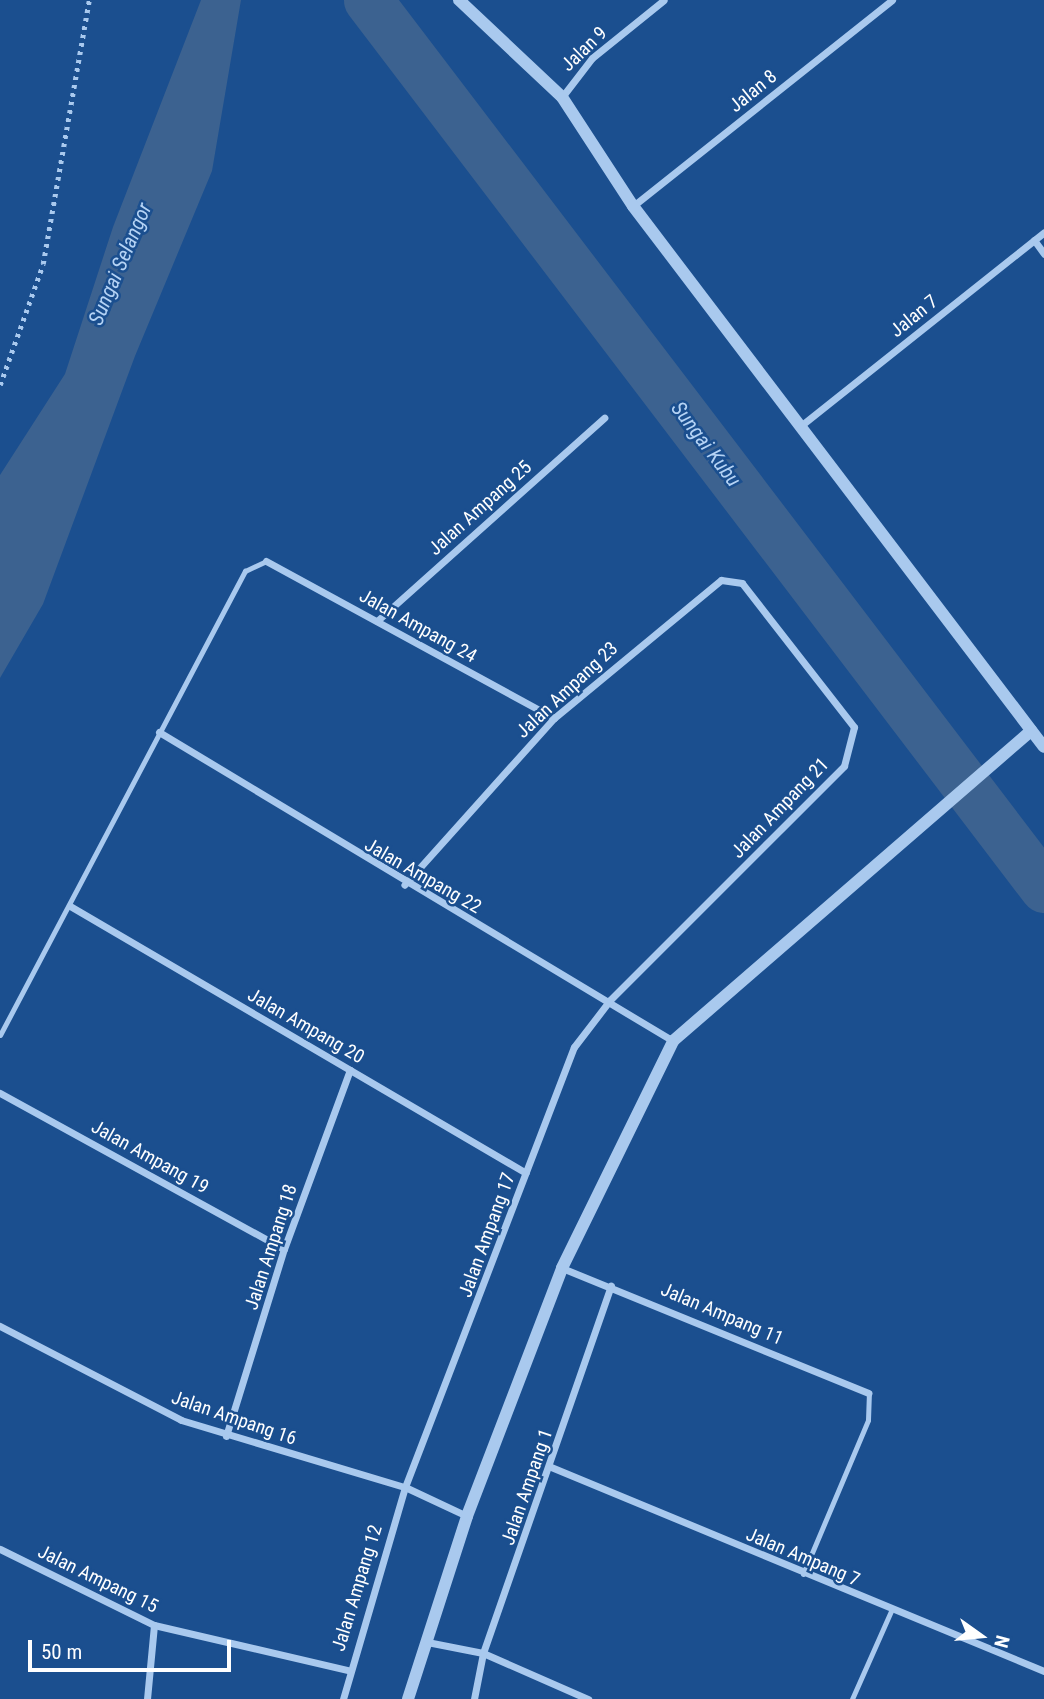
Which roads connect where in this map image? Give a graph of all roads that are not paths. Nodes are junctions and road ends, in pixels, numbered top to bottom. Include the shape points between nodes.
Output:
1 (459, 0) edge
2 (664, 0) edge
3 (892, 0) edge
4 (562, 97) junction
5 (633, 206) junction
6 (1044, 232) edge
7 (1034, 240) junction
8 (1044, 254) edge
9 (604, 418) dead end
10 (803, 424) junction
11 (266, 561) joint
12 (743, 583) joint
13 (377, 621) junction
14 (554, 718) junction
15 (1031, 731) junction
16 (159, 732) junction
17 (1044, 747) edge
18 (404, 885) junction
19 (70, 906) junction
20 (610, 1000) junction
21 (0, 1035) edge
22 (673, 1041) junction
23 (350, 1070) junction
24 (0, 1093) edge
25 (526, 1173) junction
26 (284, 1249) junction
27 (562, 1268) junction
28 (611, 1286) junction
29 (0, 1326) edge
30 (869, 1392) joint
31 (226, 1436) junction
32 (551, 1468) junction
33 (405, 1488) junction
34 (467, 1516) junction
35 (0, 1549) edge
36 (803, 1574) junction
37 (891, 1611) junction
38 (154, 1625) junction
39 (427, 1642) junction
40 (484, 1653) junction
41 (348, 1670) junction
42 (1044, 1671) edge
43 (147, 1699) edge
44 (343, 1699) edge
45 (408, 1699) edge
46 (474, 1699) edge
47 (588, 1699) edge
48 (852, 1699) edge

1 - 4 street via 502,48
2 - 4 street, Jalan 9 via 592,58
3 - 5 street, Jalan 8
4 - 5 street
5 - 10 street
6 - 7 street, Jalan 7
7 - 8 street
7 - 10 street, Jalan 7
9 - 13 street, Jalan Ampang 25
10 - 15 street
11 - 13 street, Jalan Ampang 24
11 - 16 lane via 245,571
12 - 14 street, Jalan Ampang 23 via 721,580 704,590
12 - 20 street, Jalan Ampang 21 via 854,727 854,743 844,766
13 - 14 street, Jalan Ampang 24
14 - 18 street, Jalan Ampang 23
15 - 17 street
15 - 22 street
16 - 18 street, Jalan Ampang 22
16 - 19 lane
18 - 20 street, Jalan Ampang 22
19 - 21 lane
19 - 23 street, Jalan Ampang 20
20 - 22 street, Jalan Ampang 22
20 - 25 street, Jalan Ampang 17 via 574,1047
22 - 27 street
23 - 25 street, Jalan Ampang 20
23 - 26 street, Jalan Ampang 18
24 - 26 street, Jalan Ampang 19
25 - 33 street, Jalan Ampang 17
26 - 31 street, Jalan Ampang 18
27 - 28 street, Jalan Ampang 11
27 - 34 street
28 - 30 street, Jalan Ampang 11
28 - 32 street, Jalan Ampang 1
29 - 31 street, Jalan Ampang 16 via 124,1392
30 - 36 lane via 868,1420
31 - 33 street, Jalan Ampang 16
32 - 36 street, Jalan Ampang 7
32 - 40 street, Jalan Ampang 1
33 - 34 street, Jalan Ampang 16
33 - 41 street, Jalan Ampang 12
34 - 39 street
35 - 38 street, Jalan Ampang 15
36 - 37 street, Jalan Ampang 7
37 - 42 street, Jalan Ampang 7
37 - 48 lane
38 - 41 street, Jalan Ampang 15
38 - 43 street
39 - 40 street
39 - 45 street
40 - 46 street, Jalan Ampang 1
40 - 47 street
41 - 44 street, Jalan Ampang 12

